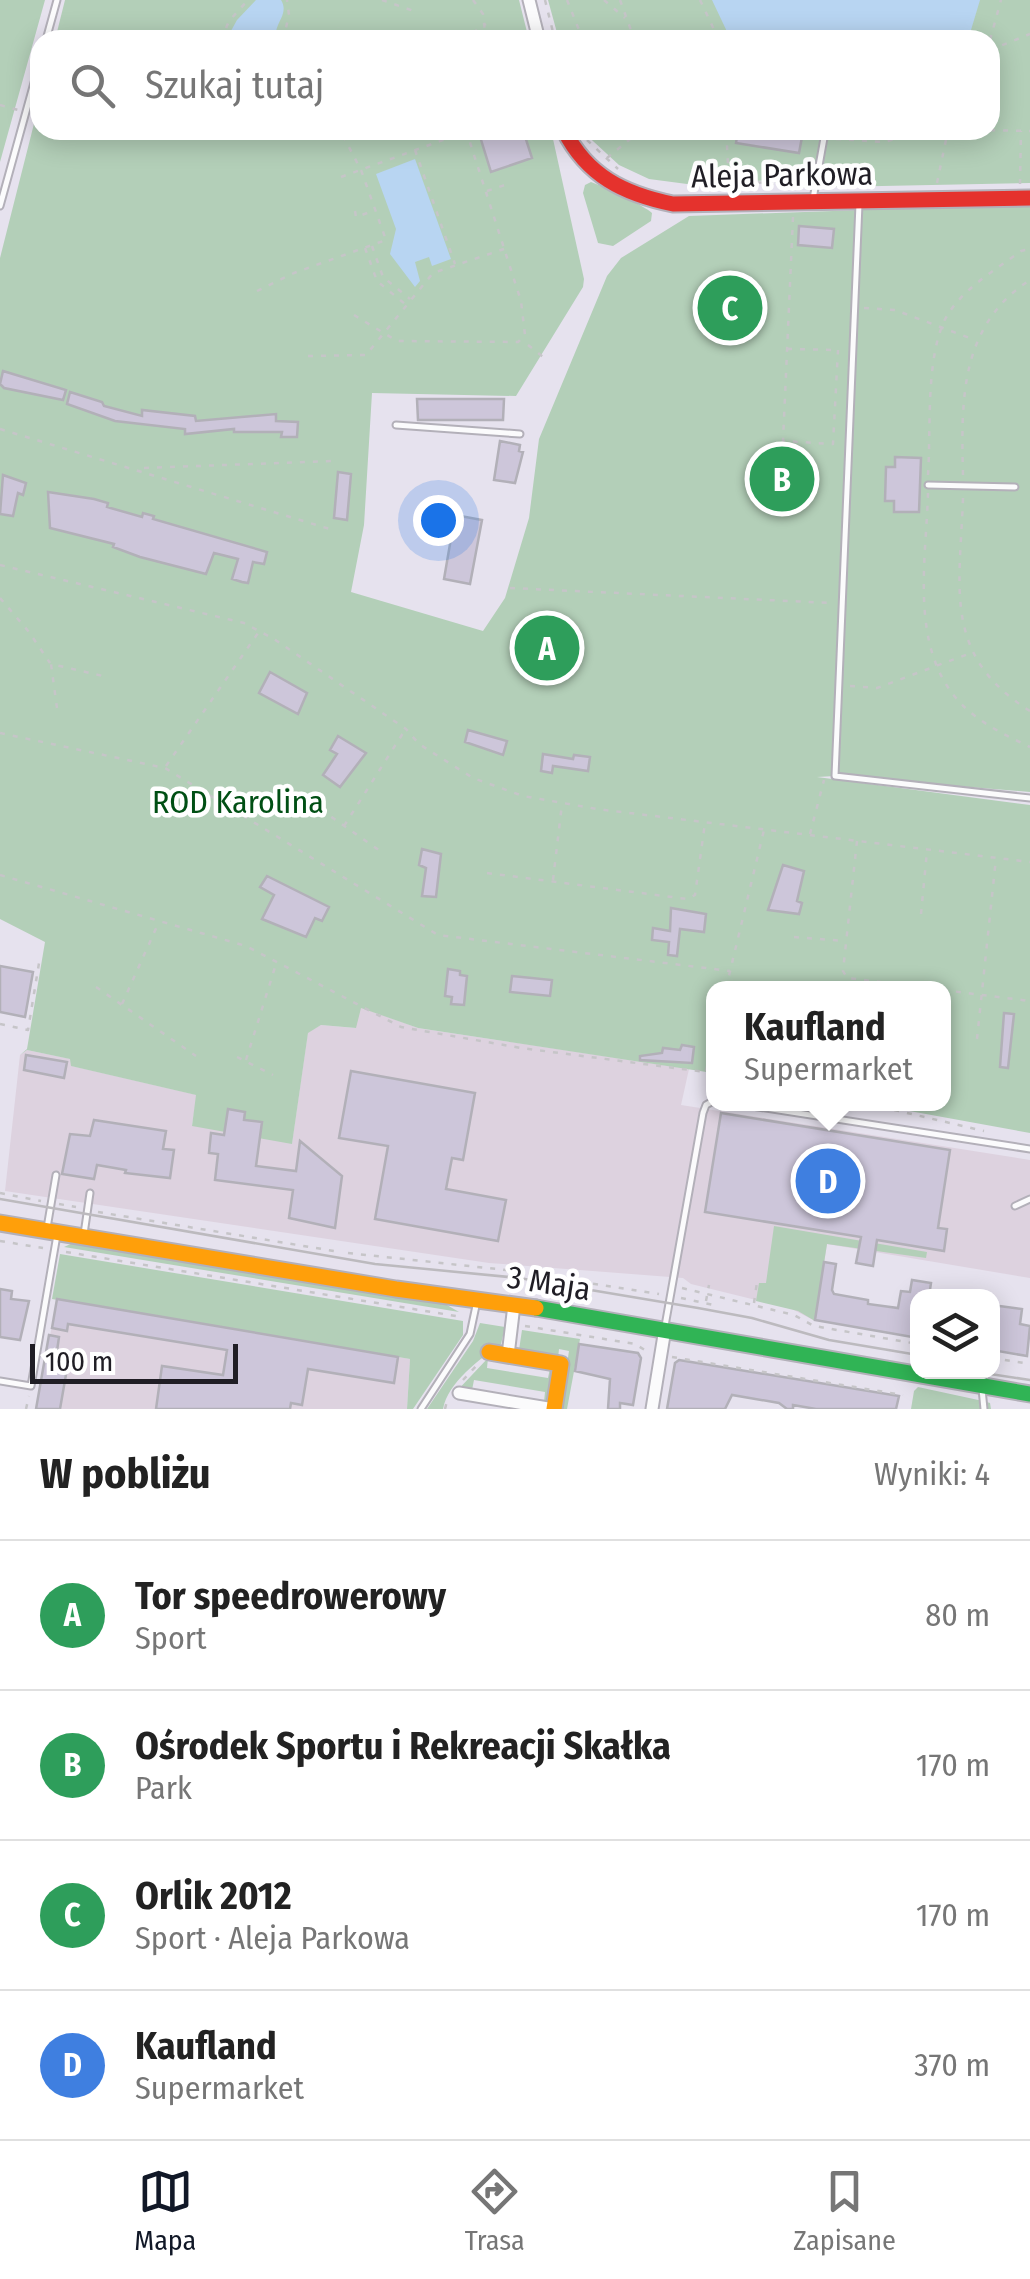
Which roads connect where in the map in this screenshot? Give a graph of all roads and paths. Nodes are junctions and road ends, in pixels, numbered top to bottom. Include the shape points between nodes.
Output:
1 (57, 0) edge
2 (248, 0) edge
3 (287, 0) edge
4 (382, 0) edge
5 (474, 0) edge
6 (529, 0) edge
7 (545, 0) edge
8 (568, 0) edge
9 (604, 0) edge
10 (620, 0) edge
11 (700, 0) edge
12 (1001, 0) edge
13 (414, 11) dead end
14 (626, 18) junction
15 (486, 24) junction
16 (338, 26) dead end
17 (49, 30) edge
18 (226, 30) edge
19 (285, 30) edge
20 (338, 30) edge
21 (477, 30) edge
22 (486, 30) edge
23 (536, 30) edge
24 (552, 30) edge
25 (579, 30) edge
26 (631, 30) edge
27 (714, 30) edge
28 (993, 30) edge
29 (1030, 34) edge
30 (1000, 46) edge
31 (30, 97) edge
32 (0, 105) edge
33 (26, 112) junction
34 (1000, 131) edge
35 (1021, 131) junction
36 (1030, 131) edge
37 (346, 140) edge
38 (442, 140) edge
39 (469, 140) edge
40 (570, 140) edge
41 (588, 140) edge
42 (628, 140) edge
43 (729, 140) edge
44 (824, 140) edge
45 (844, 140) edge
46 (890, 140) edge
47 (946, 140) edge
48 (415, 150) junction
49 (605, 160) junction
50 (362, 170) junction
51 (626, 174) dead end
52 (342, 177) dead end
53 (506, 185) dead end
54 (1030, 185) edge
55 (718, 188) junction
56 (708, 189) dead end
57 (486, 191) junction
58 (776, 191) dead end
59 (1030, 198) edge
60 (934, 199) junction
61 (859, 201) junction
62 (813, 202) junction
63 (0, 206) edge
64 (376, 210) junction
65 (792, 210) dead end
66 (355, 211) dead end
67 (372, 245) junction
68 (365, 247) junction
69 (504, 249) junction
70 (1030, 249) edge
71 (456, 266) junction
72 (257, 290) dead end
73 (411, 300) junction
74 (406, 305) junction
75 (874, 308) dead end
76 (354, 314) dead end
77 (942, 326) junction
78 (384, 333) junction
79 (526, 334) junction
80 (976, 341) dead end
81 (518, 342) junction
82 (528, 346) junction
83 (787, 348) junction
84 (308, 356) dead end
85 (548, 360) dead end
86 (396, 424) dead end
87 (0, 429) edge
88 (520, 434) dead end
89 (332, 461) dead end
90 (138, 468) junction
91 (928, 485) junction
92 (1015, 488) dead end
93 (333, 530) dead end
94 (0, 565) edge
95 (510, 588) dead end
96 (0, 598) edge
97 (843, 604) junction
98 (259, 632) junction
99 (972, 652) dead end
100 (51, 664) junction
101 (936, 667) junction
102 (103, 676) dead end
103 (840, 685) junction
104 (57, 708) dead end
105 (406, 728) junction
106 (0, 733) edge
107 (1030, 747) edge
108 (165, 768) junction
109 (835, 776) junction
110 (1030, 798) edge
111 (310, 802) dead end
112 (562, 803) junction
113 (706, 822) junction
114 (344, 826) junction
115 (764, 829) junction
116 (810, 835) junction
117 (857, 840) junction
118 (928, 849) junction
119 (383, 853) dead end
120 (996, 858) junction
121 (1030, 862) edge
122 (488, 873) dead end
123 (0, 874) edge
124 (553, 882) junction
125 (921, 914) dead end
126 (159, 923) junction
127 (794, 937) dead end
128 (846, 942) junction
129 (40, 958) dead end
130 (276, 962) junction
131 (730, 971) junction
132 (728, 981) edge
133 (872, 981) edge
134 (96, 988) dead end
135 (951, 991) edge
136 (983, 995) junction
137 (1030, 1001) edge
138 (121, 1006) junction
139 (0, 1024) edge
140 (978, 1039) dead end
141 (196, 1056) dead end
142 (237, 1057) dead end
143 (246, 1060) junction
144 (706, 1072) edge
145 (273, 1075) dead end
146 (706, 1105) edge
147 (784, 1111) edge
148 (899, 1111) edge
149 (988, 1132) dead end
150 (1030, 1149) edge
151 (56, 1174) dead end
152 (0, 1193) edge
153 (90, 1193) dead end
154 (1030, 1200) edge
155 (51, 1203) junction
156 (1016, 1206) dead end
157 (88, 1210) junction
158 (0, 1223) edge
159 (52, 1232) junction
160 (84, 1237) junction
161 (0, 1241) edge
162 (48, 1249) dead end
163 (60, 1251) dead end
164 (334, 1251) dead end
165 (348, 1253) dead end
166 (757, 1282) dead end
167 (671, 1285) junction
168 (709, 1285) dead end
169 (658, 1294) dead end
170 (708, 1294) junction
171 (478, 1298) junction
172 (679, 1298) dead end
173 (706, 1303) junction
174 (754, 1304) junction
175 (514, 1305) junction
176 (718, 1306) dead end
177 (461, 1317) dead end
178 (519, 1325) dead end
179 (665, 1330) junction
180 (910, 1343) edge
181 (704, 1350) dead end
182 (488, 1354) joint
183 (508, 1355) junction
184 (672, 1357) dead end
185 (648, 1358) dead end
186 (1000, 1359) edge
187 (702, 1361) junction
188 (774, 1362) dead end
189 (1030, 1364) edge
190 (812, 1369) dead end
191 (772, 1374) junction
192 (832, 1377) dead end
193 (810, 1380) junction
194 (0, 1381) edge
195 (860, 1382) dead end
196 (830, 1384) junction
197 (31, 1386) junction
198 (982, 1386) junction
199 (859, 1388) junction
200 (457, 1390) junction
201 (1030, 1394) edge
202 (903, 1395) dead end
203 (26, 1409) edge
204 (421, 1409) edge
205 (446, 1409) edge
206 (554, 1409) edge
207 (652, 1409) edge
208 (984, 1409) edge

1 - 17 lane
2 - 18 path
3 - 19 path
4 - 13 path
5 - 15 path
6 - 23 street
7 - 24 path
8 - 25 path
9 - 14 path
10 - 14 path
11 - 27 path
12 - 28 path
14 - 26 path
15 - 21 path
15 - 22 path
16 - 20 path
29 - 30 path
31 - 33 lane
32 - 33 path
33 - 63 lane
34 - 35 path
35 - 36 path
35 - 54 path via 1020,185
37 - 50 path
38 - 48 path
39 - 57 path
40 - 62 street, Aleja Parkowa via 609,184 645,199
41 - 49 path
42 - 49 path
43 - 55 path
44 - 62 lane
45 - 46 path
47 - 60 path
48 - 50 path
48 - 71 path
49 - 51 path
50 - 52 path
50 - 64 path
53 - 57 path
55 - 56 path
55 - 58 path via 771,182
57 - 69 path
59 - 60 street, Aleja Parkowa
60 - 61 street, Aleja Parkowa
61 - 62 street, Aleja Parkowa
61 - 97 lane
64 - 66 path via 356,217
64 - 67 path via 386,240
65 - 83 path
67 - 68 path
67 - 73 path via 383,277
68 - 72 path
68 - 74 path via 377,281
69 - 71 path
69 - 79 path
70 - 77 path via 967,292
71 - 73 path via 432,273
73 - 74 path
74 - 78 path
75 - 77 path
76 - 78 path
77 - 80 path
77 - 91 path via 934,358
78 - 81 path via 398,342
78 - 84 path via 366,355
79 - 81 path
79 - 82 path
81 - 82 path
82 - 85 path
83 - 83 path via 783,442 833,444 838,350
86 - 88 lane
87 - 90 path
89 - 90 path
90 - 93 path
91 - 92 lane
91 - 101 path via 924,616
94 - 98 path
95 - 97 path
96 - 100 path
97 - 103 lane
98 - 105 path
98 - 108 path
99 - 101 path
100 - 102 path
100 - 104 path
101 - 103 path via 877,688
101 - 107 path via 967,710
103 - 109 lane
105 - 112 path via 472,778
105 - 114 path
106 - 108 path
108 - 131 path via 438,935
109 - 110 lane
109 - 116 path via 824,780
111 - 114 path
112 - 113 path
112 - 124 path
113 - 115 path
113 - 124 path via 695,895 687,900
114 - 119 path
115 - 116 path
115 - 131 path
116 - 117 path
117 - 118 path
117 - 128 path
118 - 120 path
118 - 125 path
120 - 121 path
120 - 136 path
122 - 124 path
123 - 126 path
126 - 130 path via 237,942
126 - 138 path
127 - 128 path
128 - 133 path via 846,978
129 - 139 path via 28,1030
130 - 143 path
130 - 144 path via 417,1032
131 - 132 path
134 - 138 path
135 - 136 path
136 - 137 path
136 - 140 path
138 - 141 path
142 - 143 path
143 - 145 path
146 - 167 lane
147 - 150 lane
148 - 149 path
151 - 155 lane
152 - 155 path
153 - 157 lane
154 - 156 lane
155 - 157 path
155 - 159 lane
157 - 160 lane
157 - 164 path
158 - 159 street, 3 Maja
159 - 160 street, 3 Maja
159 - 197 lane
160 - 171 street, 3 Maja
161 - 162 path
163 - 177 path
165 - 169 path
166 - 174 path
167 - 170 path
167 - 179 lane
168 - 170 path
170 - 173 path
170 - 174 path
171 - 175 street, 3 Maja
171 - 204 lane via 470,1334
172 - 173 path
173 - 176 path
174 - 180 path via 814,1326
175 - 179 street, 3 Maja
175 - 183 street
178 - 185 path via 635,1344
179 - 198 street, 3 Maja
179 - 207 street
181 - 187 path
182 - 183 street
182 - 200 path
183 - 206 street via 561,1364
184 - 187 path
186 - 189 path
187 - 191 path
188 - 191 path
190 - 193 path
191 - 193 path
192 - 196 path
193 - 196 path
194 - 197 lane
195 - 199 path
196 - 199 path
197 - 203 path
198 - 201 street, 3 Maja
198 - 208 lane
199 - 202 path
200 - 205 path
200 - 206 street

